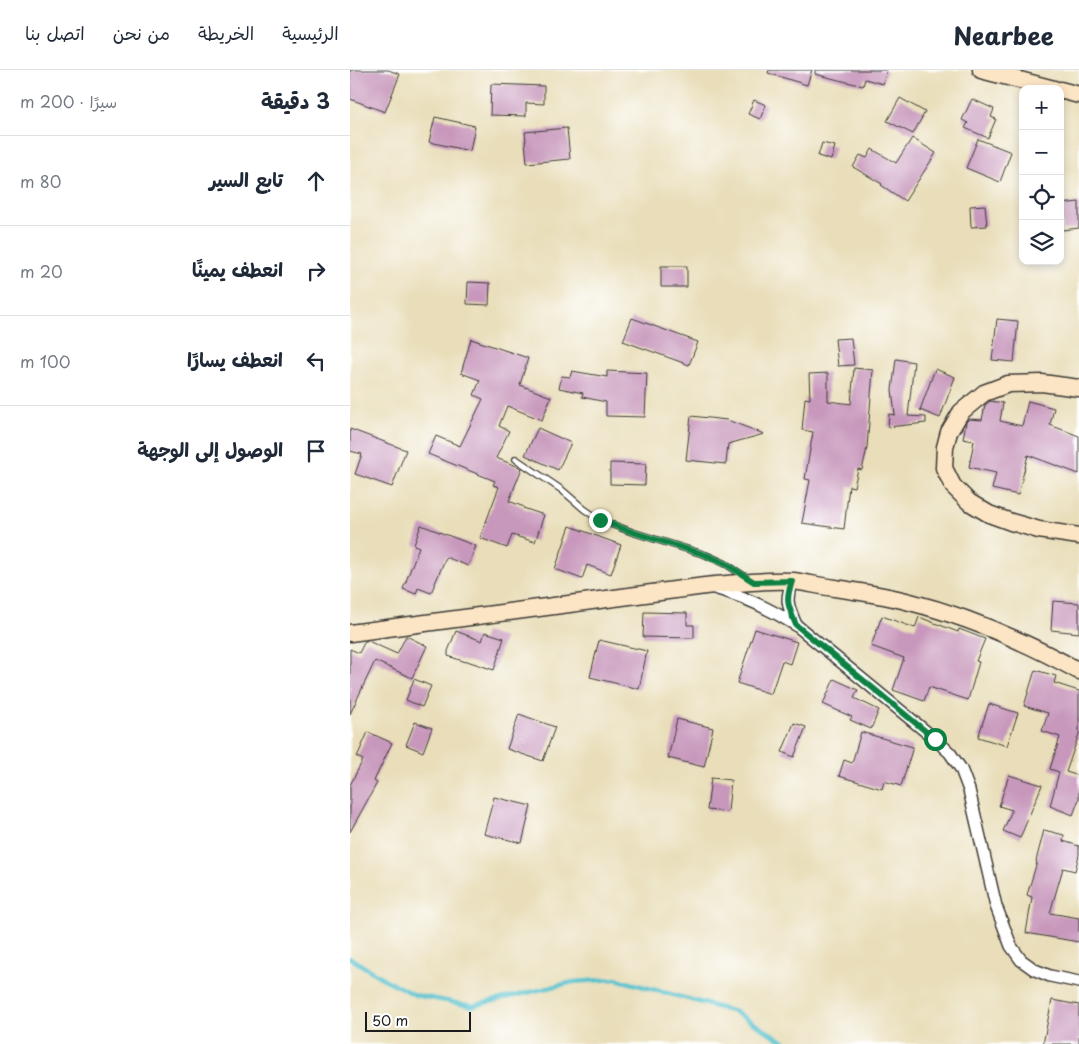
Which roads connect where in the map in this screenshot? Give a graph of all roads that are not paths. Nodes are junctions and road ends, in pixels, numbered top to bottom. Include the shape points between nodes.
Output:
1 (981, 70) edge
2 (1039, 85) edge
3 (1064, 91) edge
4 (1079, 95) edge
5 (1079, 388) edge
6 (516, 459) dead end
7 (1079, 536) edge
8 (792, 581) junction
9 (754, 582) junction
10 (706, 586) junction
11 (796, 625) junction
12 (350, 632) edge
13 (1079, 671) edge
14 (1079, 982) edge

1 - 2 street
3 - 4 street
5 - 7 street via 1042,383 1008,384 984,393 962,412 949,432 944,468 954,486 969,502 989,514 1039,530
6 - 9 lane via 600,520 706,555
8 - 9 street
8 - 11 street via 788,601
8 - 13 street via 876,594 938,610 1014,638
9 - 10 street
10 - 11 street via 751,600
10 - 12 street
11 - 14 street via 950,753 969,790 996,906 1012,946 1021,960 1035,970

